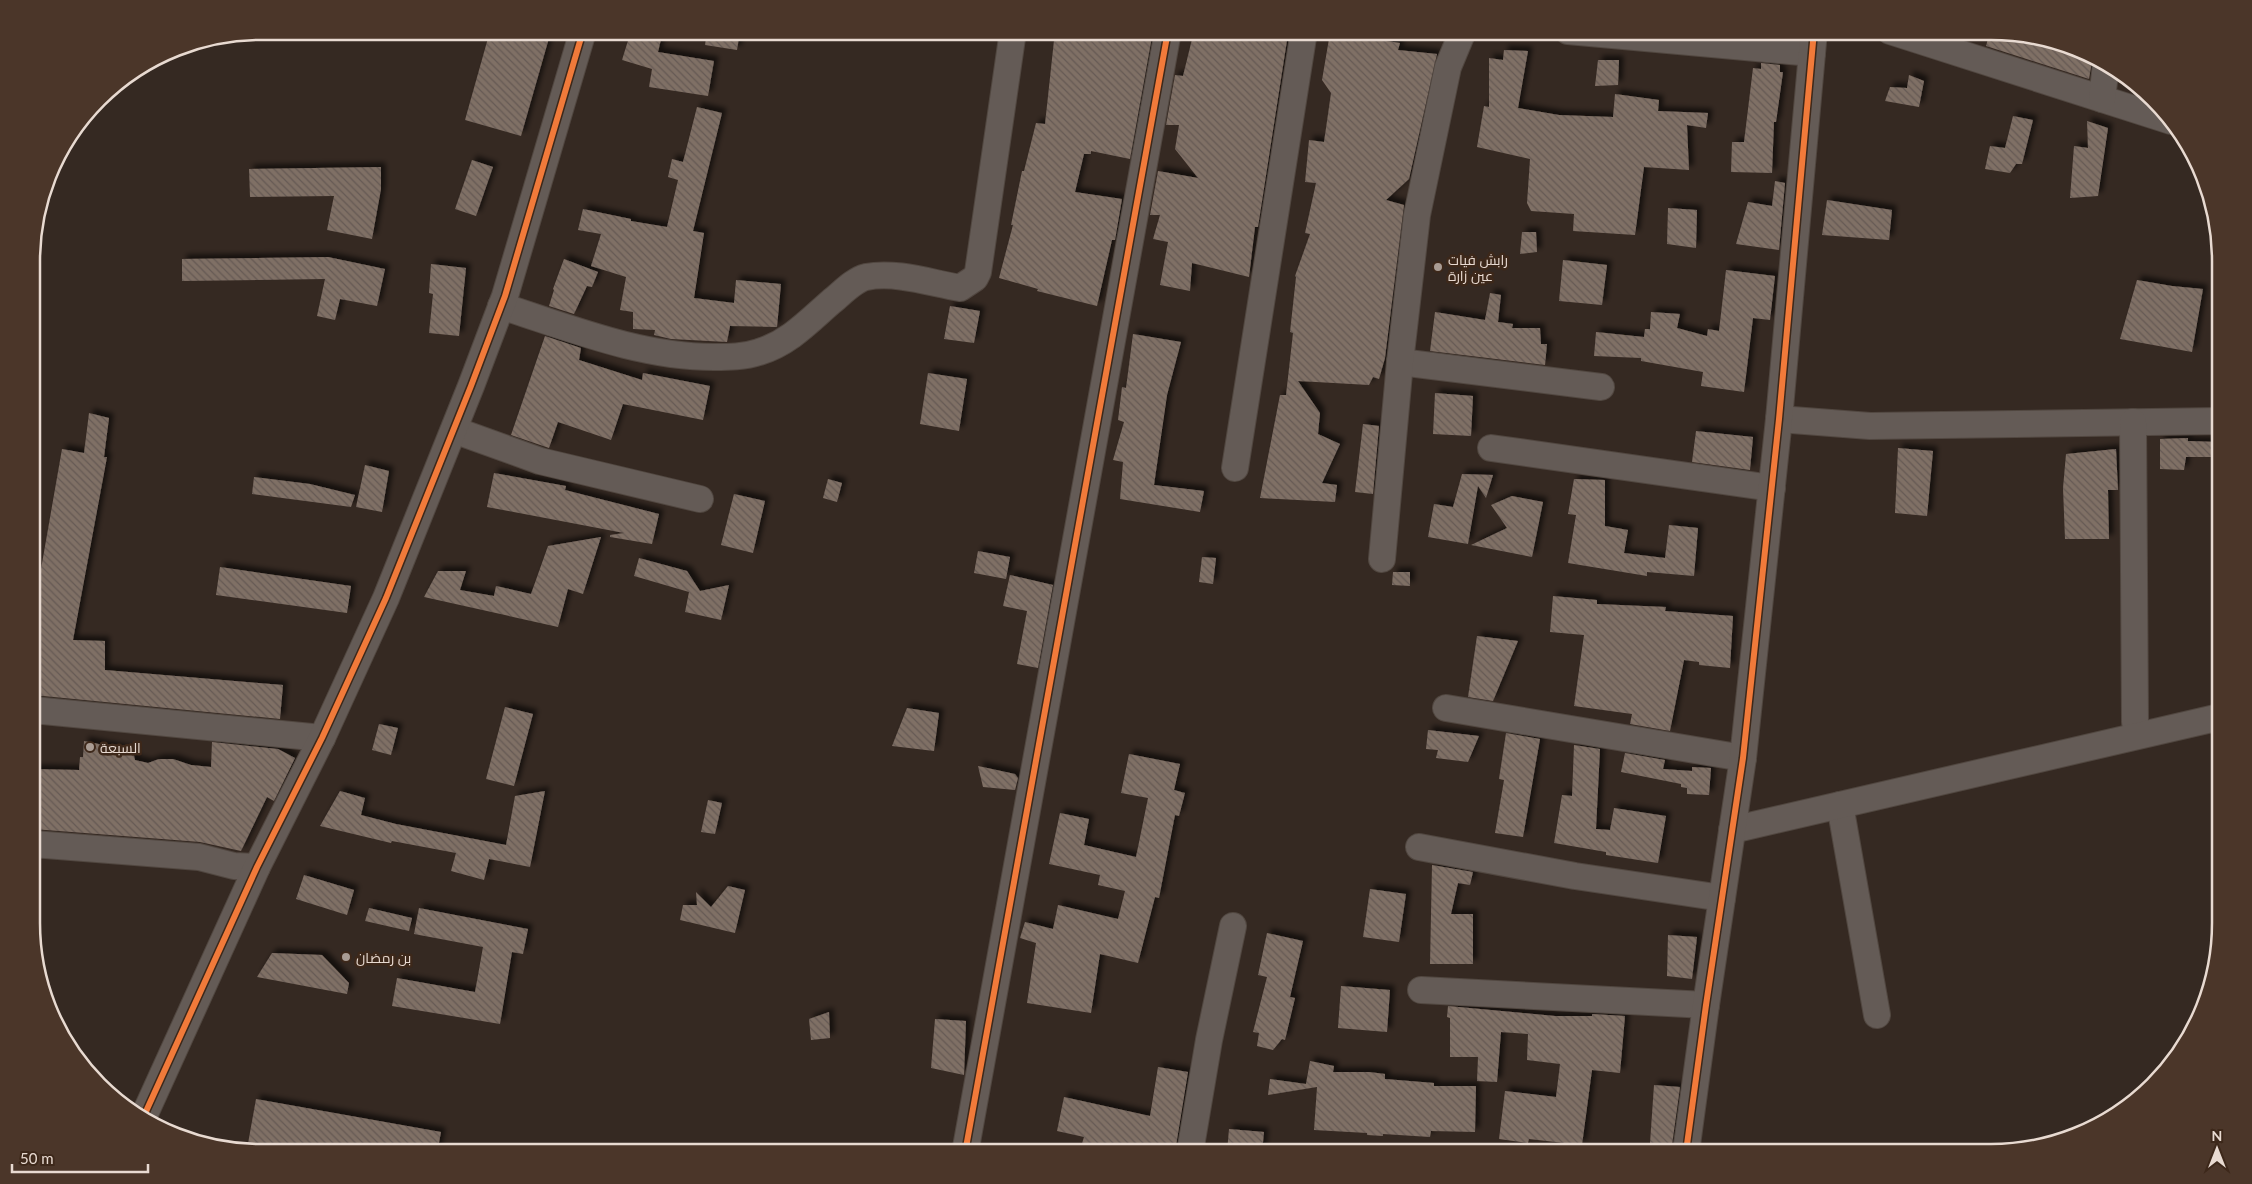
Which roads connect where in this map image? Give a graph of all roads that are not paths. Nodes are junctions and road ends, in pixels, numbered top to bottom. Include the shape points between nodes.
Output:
1 (580, 40) edge
2 (1012, 40) edge
3 (1166, 40) edge
4 (1303, 40) edge
5 (1459, 40) edge
6 (1768, 40) edge
7 (1949, 40) edge
8 (1813, 42) edge
9 (2105, 72) edge
10 (2102, 99) junction
11 (2159, 117) edge
12 (501, 306) junction
13 (1400, 362) junction
14 (1602, 387) dead end
15 (1779, 420) junction
16 (2212, 421) edge
17 (2133, 422) junction
18 (454, 430) junction
19 (1491, 448) dead end
20 (1236, 468) dead end
21 (1772, 488) junction
22 (700, 499) dead end
23 (1382, 559) dead end
24 (1446, 708) dead end
25 (40, 711) edge
26 (2212, 719) edge
27 (2136, 722) dead end
28 (322, 738) junction
29 (1743, 758) junction
30 (1840, 805) junction
31 (1732, 830) junction
32 (40, 845) edge
33 (1419, 848) dead end
34 (257, 867) junction
35 (1722, 898) junction
36 (1234, 926) dead end
37 (1421, 990) dead end
38 (1706, 1005) junction
39 (1877, 1015) dead end
40 (146, 1112) edge
41 (966, 1144) edge
42 (1191, 1144) edge
43 (1687, 1144) edge

1 - 12 street
2 - 12 street via 978,272 968,284 960,288 888,276 866,277 846,289 801,330 779,345 736,357 690,357 638,350
3 - 41 street
4 - 20 street
5 - 13 street via 1448,67 1417,215
6 - 8 street
7 - 10 street
8 - 15 street
9 - 10 street
10 - 11 street
12 - 18 street
13 - 14 street
13 - 23 street
15 - 17 street via 1870,426
15 - 21 street
16 - 17 street
17 - 27 street
18 - 22 street via 540,461
18 - 28 street via 386,598
19 - 21 street
21 - 29 street
24 - 29 street
25 - 28 street
26 - 30 street
28 - 34 street
29 - 31 street
30 - 31 street
30 - 39 street
31 - 35 street
32 - 34 street via 199,858 234,866
33 - 35 street
34 - 40 street
35 - 38 street
36 - 42 street via 1209,1040
37 - 38 street
38 - 43 street

